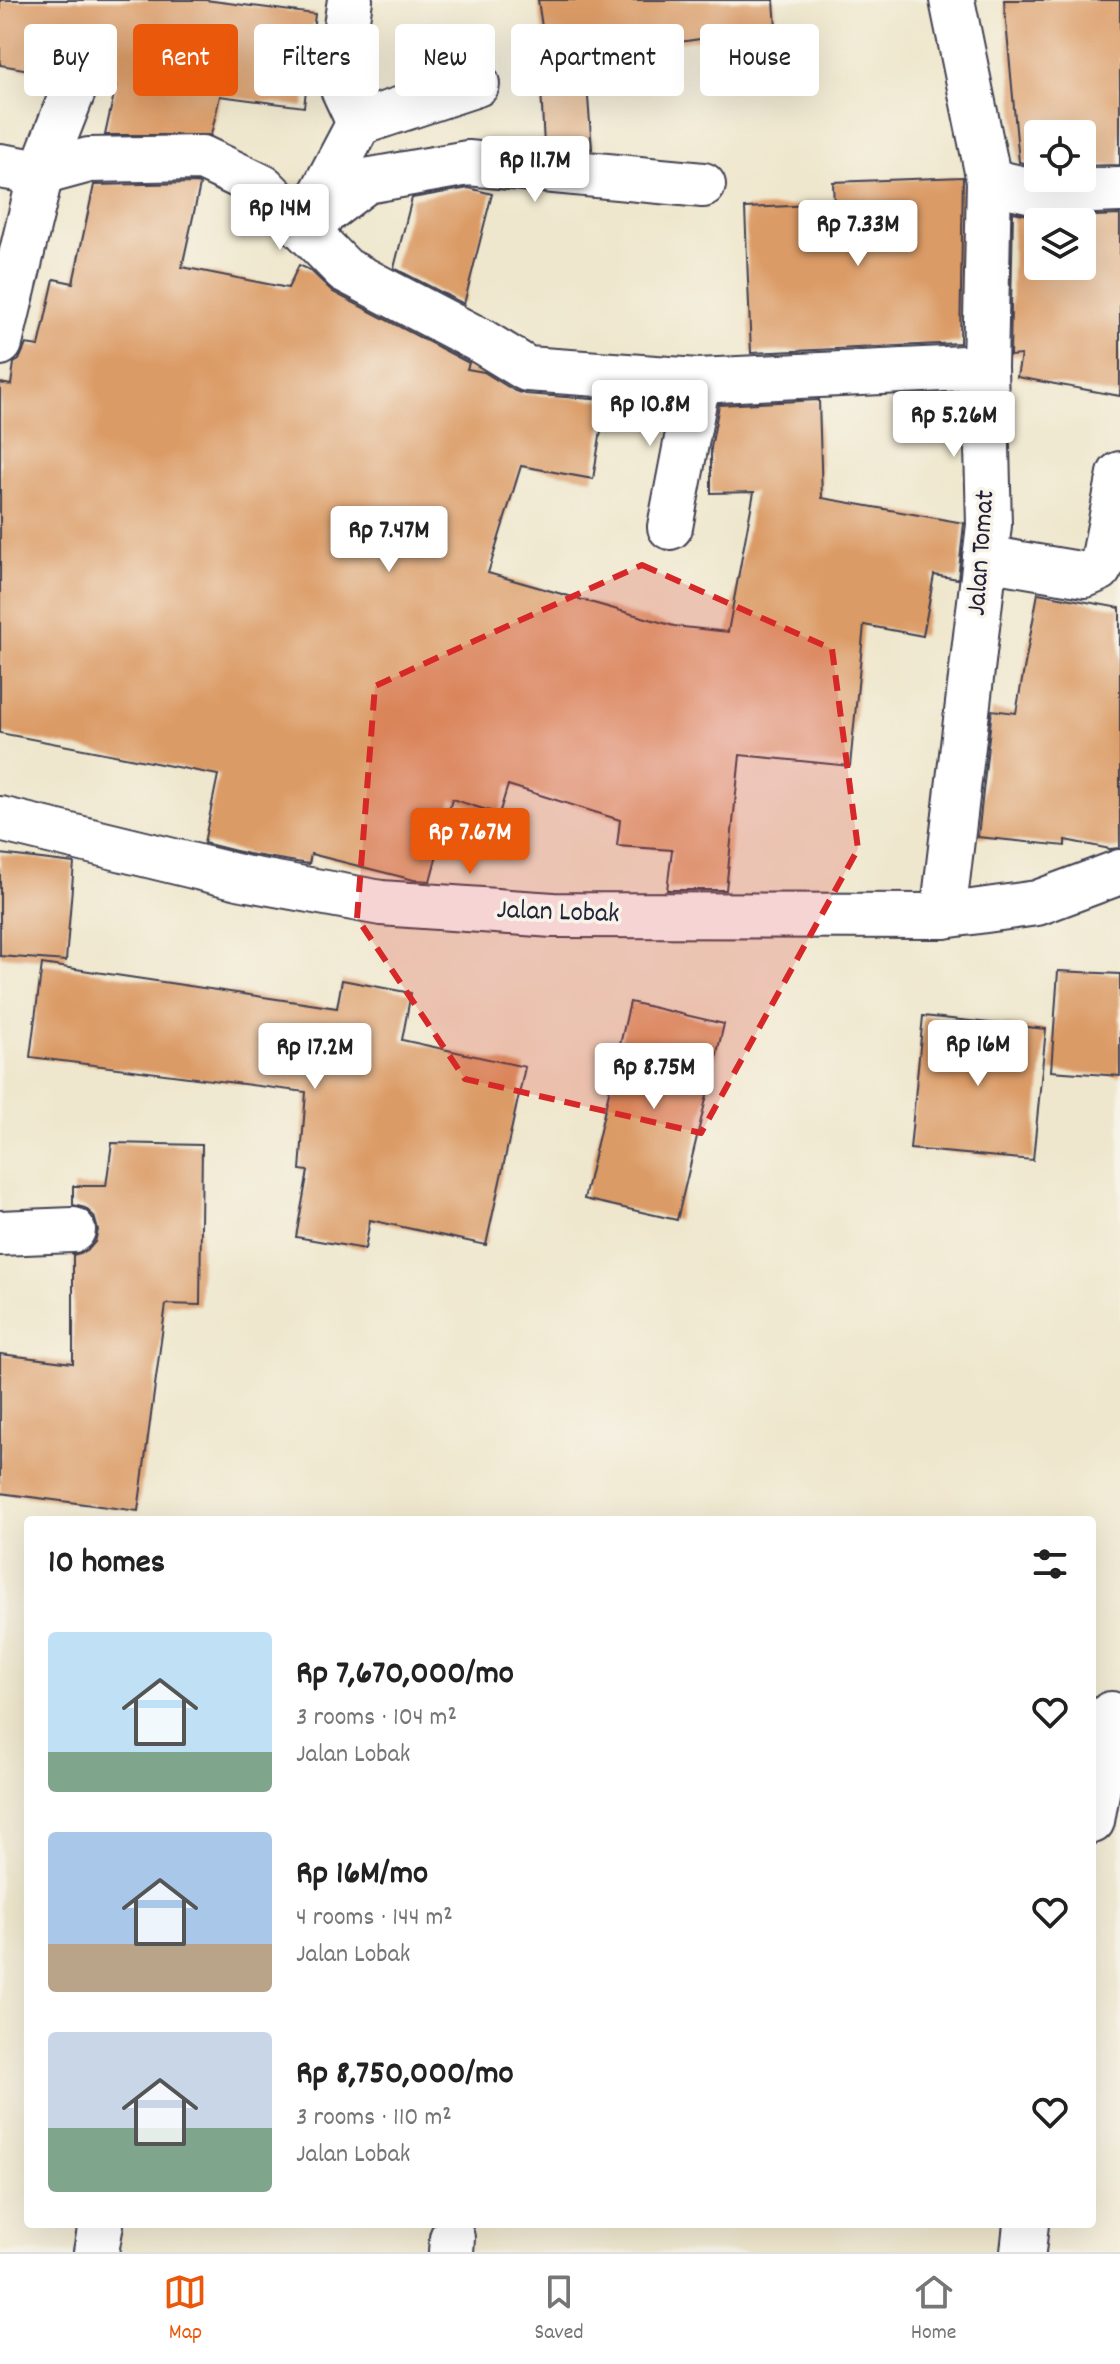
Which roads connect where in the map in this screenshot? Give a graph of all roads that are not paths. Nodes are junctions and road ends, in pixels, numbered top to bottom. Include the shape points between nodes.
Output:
1 (350, 0) edge
2 (952, 0) edge
3 (62, 96) edge
4 (441, 96) edge
5 (359, 123) junction
6 (1120, 159) edge
7 (1096, 160) edge
8 (1024, 166) edge
9 (20, 169) edge
10 (989, 181) junction
11 (703, 185) dead end
12 (1120, 190) edge
13 (304, 228) junction
14 (0, 343) edge
15 (985, 367) junction
16 (698, 381) junction
17 (1120, 474) edge
18 (670, 527) dead end
19 (985, 558) junction
20 (0, 819) edge
21 (1120, 872) edge
22 (943, 916) junction
23 (73, 1230) dead end
24 (0, 1233) edge
25 (1108, 1713) edge
26 (1096, 1794) edge
27 (100, 2228) edge
28 (1026, 2228) edge
29 (96, 2252) edge
30 (1023, 2252) edge

1 - 5 street via 338,78
2 - 10 street, Jalan Tomat
3 - 9 street
4 - 5 street
5 - 13 street
6 - 7 street
8 - 10 street
9 - 13 street via 89,160 202,158 263,187
9 - 14 street
10 - 12 street via 1042,193
10 - 15 street, Jalan Tomat
11 - 13 street via 468,163 366,181
13 - 16 street via 345,270 527,369
15 - 16 street
15 - 19 street, Jalan Tomat
16 - 18 street
17 - 19 street via 1103,562 1093,573
19 - 22 street, Jalan Tomat
20 - 22 street, Jalan Lobak via 243,878 381,903 553,915
21 - 22 street, Jalan Lobak via 1037,903
23 - 24 street
25 - 26 street
27 - 29 street
28 - 30 street

